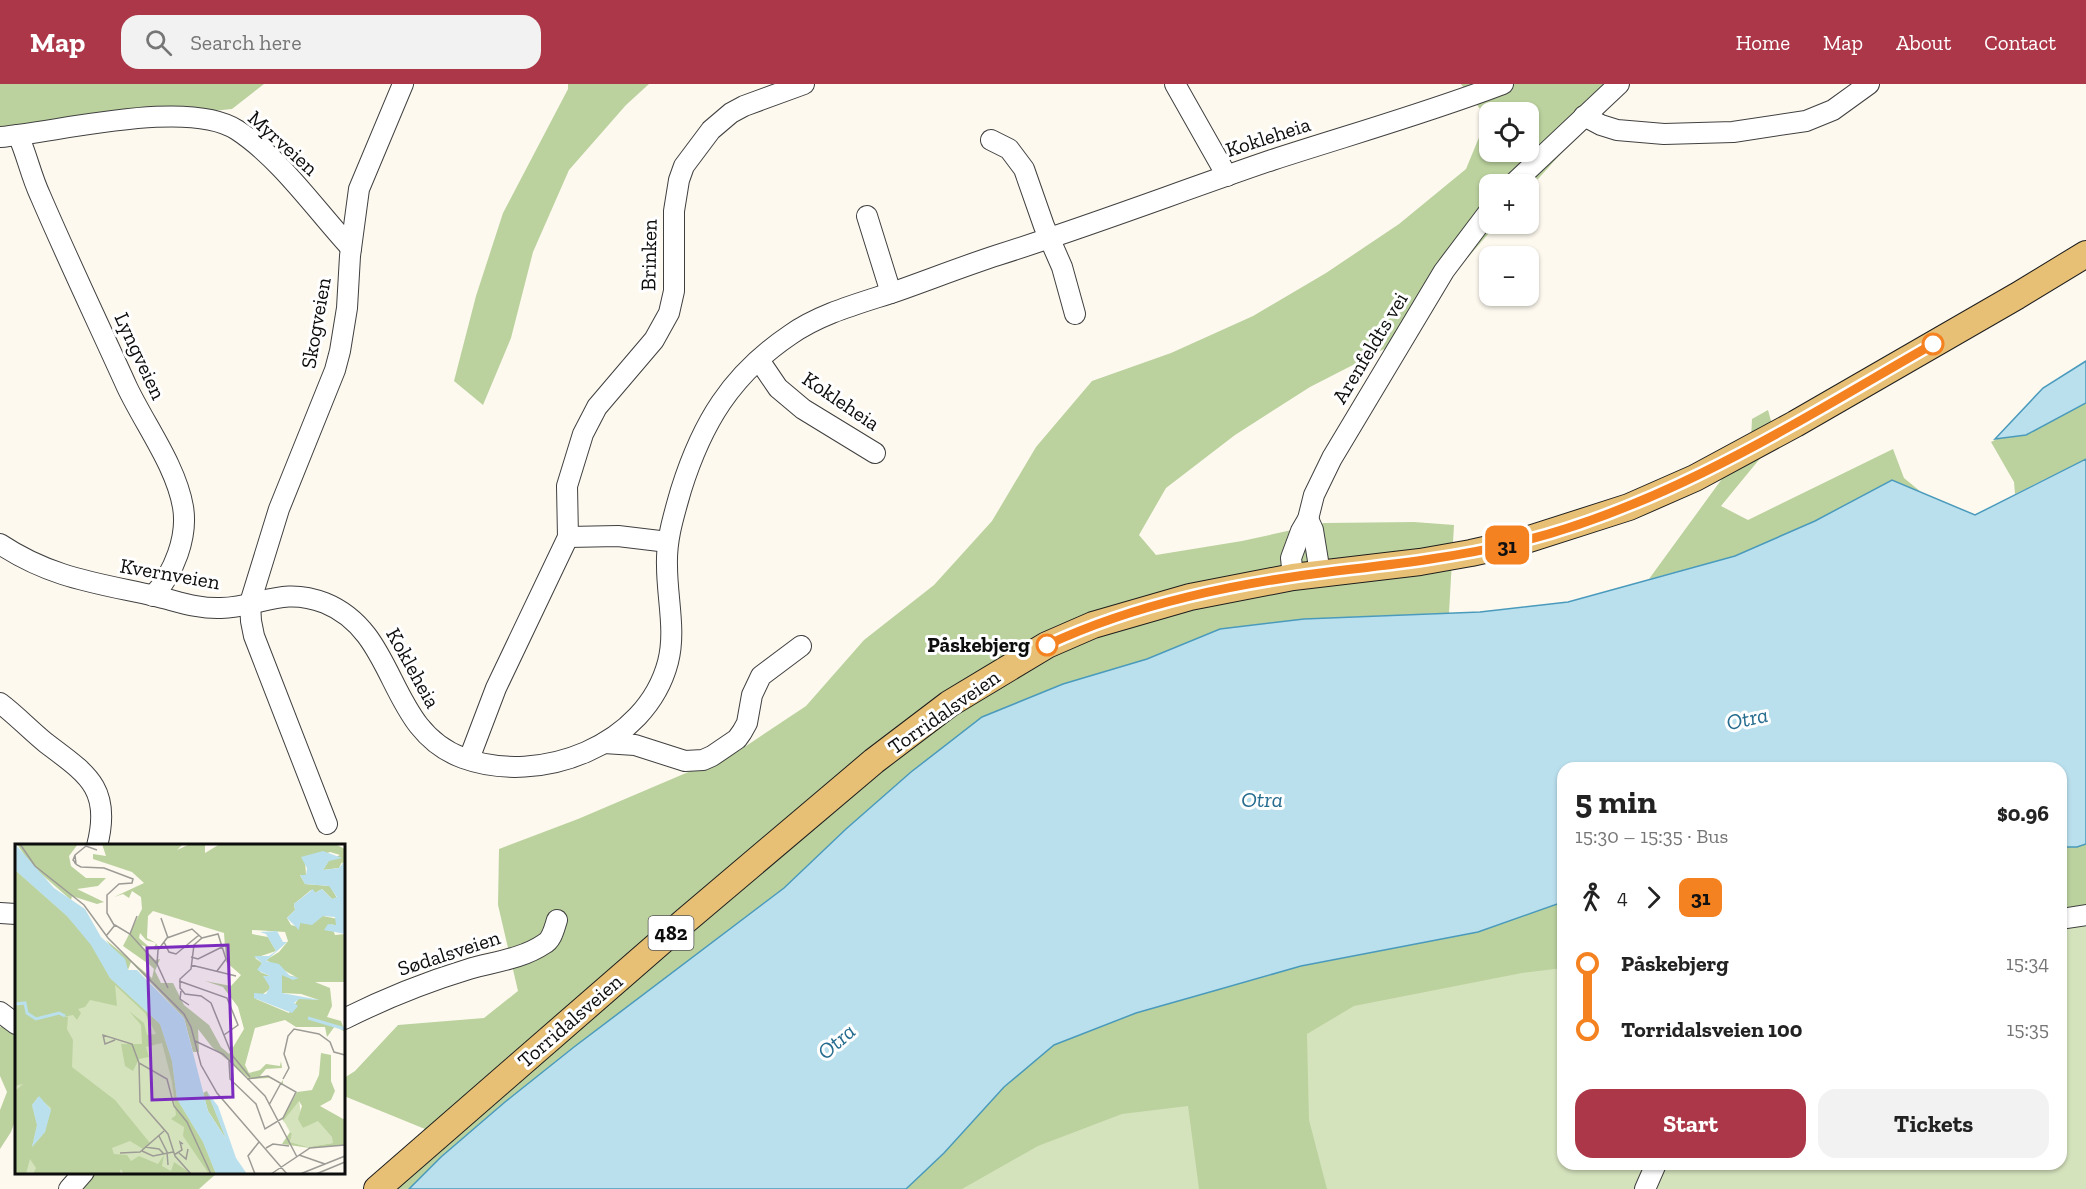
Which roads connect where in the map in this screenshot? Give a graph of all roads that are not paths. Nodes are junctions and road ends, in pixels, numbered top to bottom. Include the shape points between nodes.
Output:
1 (403, 84) edge
2 (804, 84) edge
3 (1175, 84) edge
4 (1503, 84) edge
5 (1619, 84) edge
6 (1869, 84) edge
7 (1584, 116) junction
8 (9, 136) edge
9 (992, 140) dead end
10 (1523, 174) edge
11 (1227, 176) junction
12 (867, 216) dead end
13 (1479, 225) edge
14 (1048, 237) junction
15 (351, 248) junction
16 (2086, 254) edge
17 (891, 292) junction
18 (1075, 314) dead end
19 (759, 360) junction
20 (875, 453) dead end
21 (1308, 519) junction
22 (568, 537) junction
23 (668, 542) junction
24 (0, 544) edge
25 (1320, 573) junction
26 (1293, 577) junction
27 (153, 596) junction
28 (250, 603) junction
29 (801, 646) dead end
30 (0, 703) edge
31 (604, 743) junction
32 (469, 759) junction
33 (327, 824) dead end
34 (97, 844) edge
35 (0, 912) edge
36 (15, 914) edge
37 (2086, 915) edge
38 (2067, 918) edge
39 (557, 920) dead end
40 (0, 1012) edge
41 (345, 1018) edge
42 (15, 1023) edge
43 (1653, 1170) edge
44 (83, 1174) edge
45 (69, 1189) edge
46 (377, 1189) edge
47 (1645, 1189) edge

1 - 15 street, Skogveien via 359,189
2 - 22 street, Brinken via 731,113 711,130 684,166 674,210 674,291 669,313 654,340 597,407 583,434 567,486
3 - 11 street
4 - 11 street, Kokleheia
5 - 7 street
6 - 7 street via 1833,110 1806,121 1733,132 1664,134 1617,130
7 - 10 street
8 - 15 street, Myrveien via 149,118 215,119 253,142
8 - 27 street, Lyngveien via 179,489 182,539 166,578
9 - 14 street via 1009,149 1024,169
11 - 14 street, Kokleheia
12 - 17 street
13 - 21 street, Arenfeldts vei via 1444,271 1352,423 1314,495
14 - 17 street, Kokleheia
14 - 18 street via 1062,267
15 - 28 street, Skogveien via 347,308 335,370 279,508
16 - 25 main road, Torridalsveien / 482 via 1794,424 1665,492 1520,542 1428,561
17 - 19 street, Kokleheia via 804,327
19 - 20 street, Kokleheia via 778,388 803,409
19 - 23 street, Kokleheia via 716,407 706,426 688,466
21 - 25 street
21 - 26 street, Arenfeldts vei via 1291,558
22 - 23 street via 618,536
22 - 32 street, Brinken via 496,688
23 - 31 street, Kokleheia via 669,659 645,709
24 - 27 street, Kvernveien via 56,573
25 - 26 main road, Torridalsveien / 482
26 - 46 main road, Torridalsveien / 482 via 1190,597 1082,629 1047,645 949,704 874,761
27 - 28 street, Kvernveien via 202,608
28 - 32 street, Kokleheia via 290,596 320,601 347,614 371,640 417,726 447,750
28 - 33 street via 254,636
29 - 31 street, Kokleheia via 761,676 742,732 712,756 685,761 635,745
30 - 34 street via 88,776 100,800
31 - 32 street, Kokleheia via 570,758 528,766 493,765
35 - 36 street
37 - 38 street
39 - 41 street, Sødalsveien via 546,944 405,991
40 - 42 street
43 - 47 street
44 - 45 street

